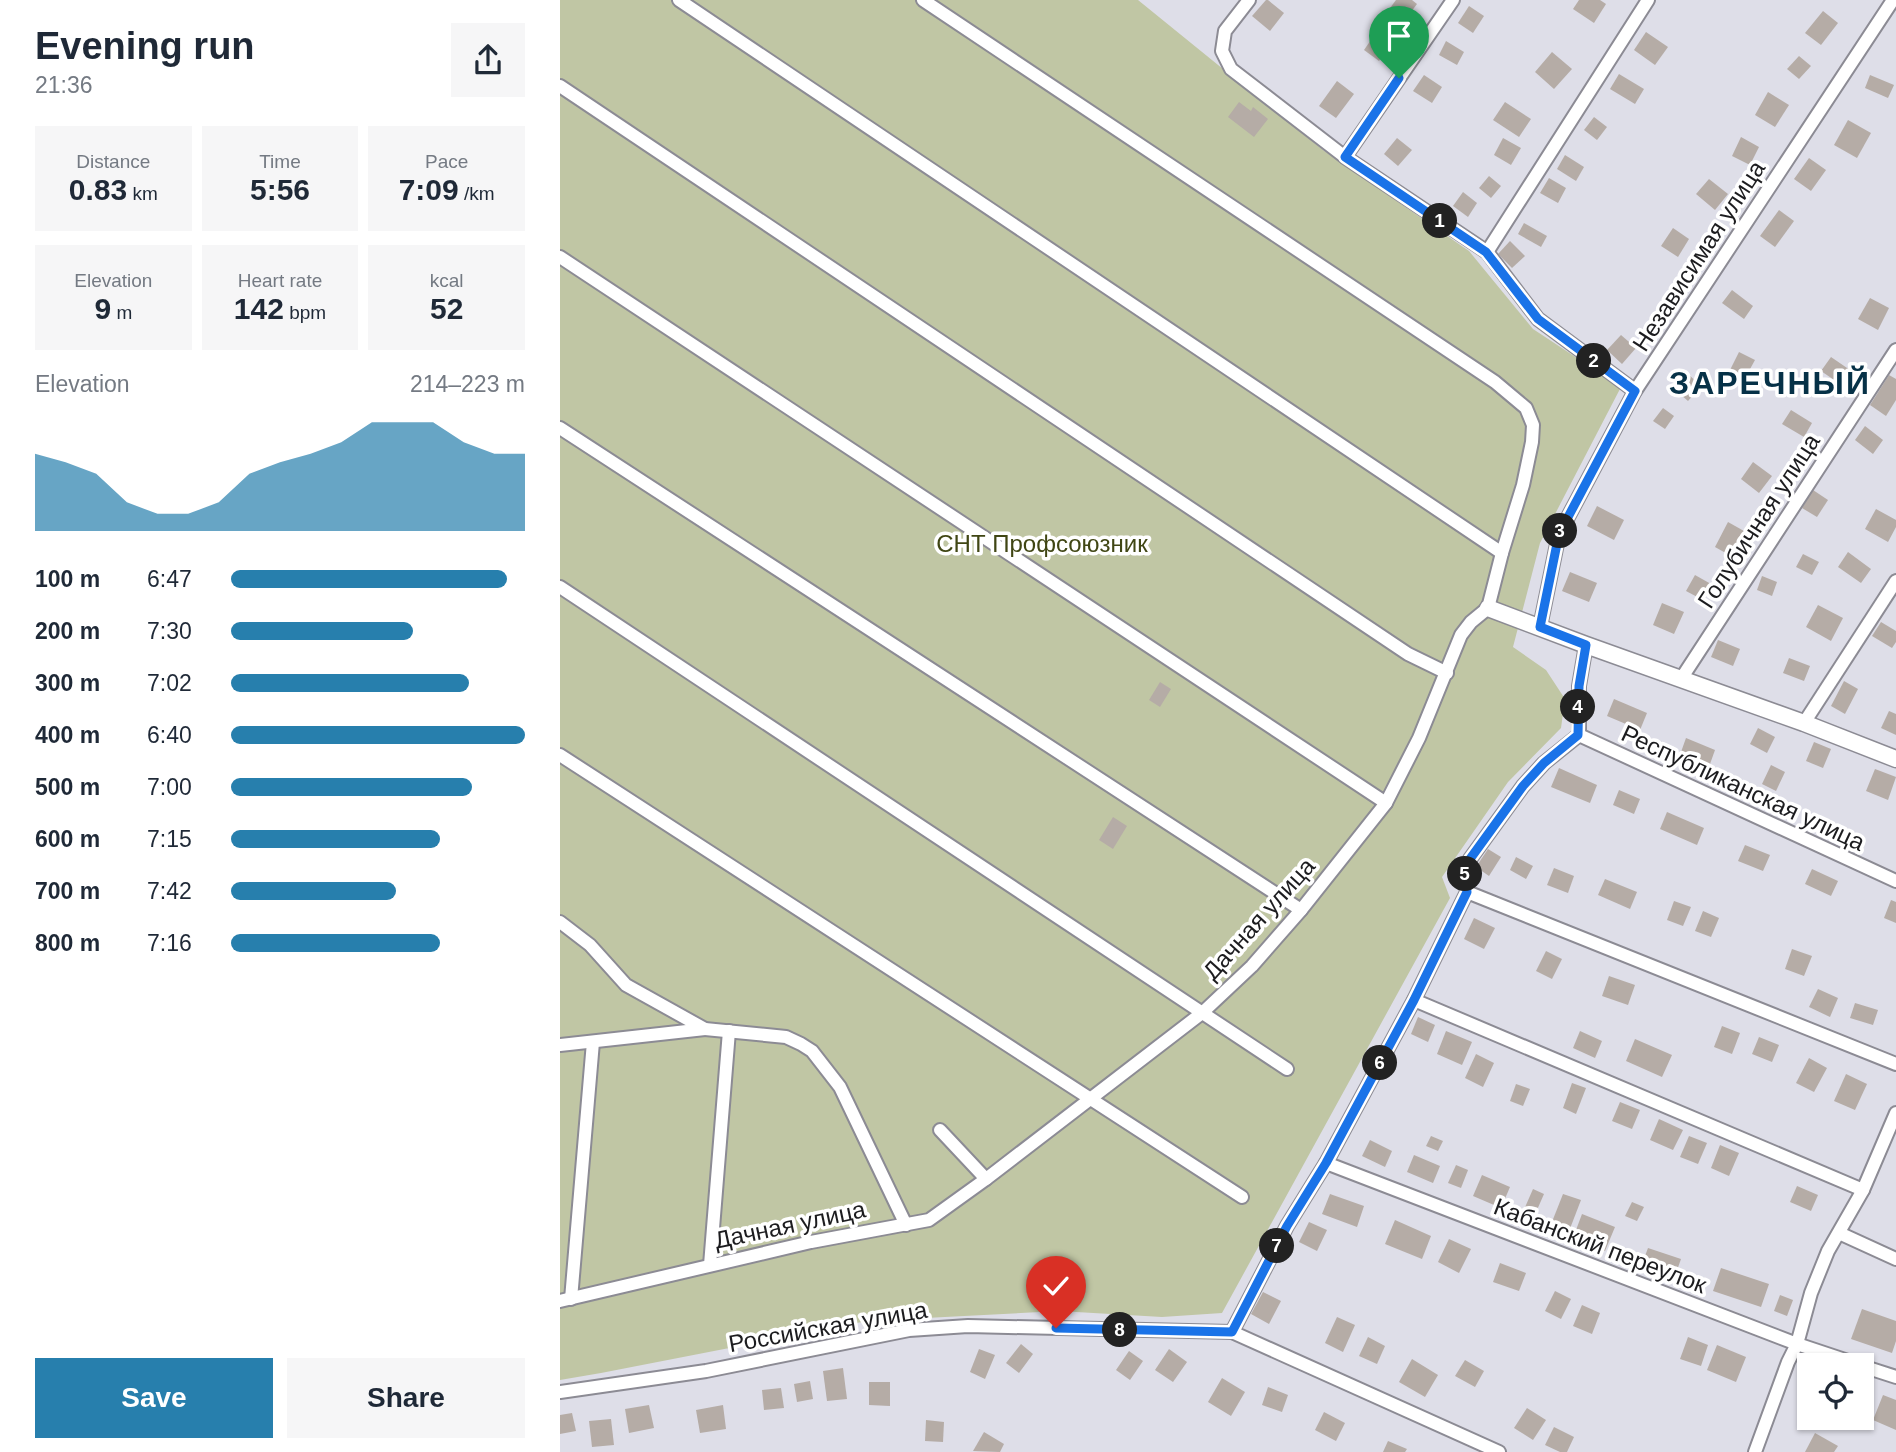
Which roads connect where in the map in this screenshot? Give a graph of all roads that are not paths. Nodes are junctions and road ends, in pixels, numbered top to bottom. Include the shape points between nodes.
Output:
1 (680, 0) edge
2 (923, 0) edge
3 (1248, 0) edge
4 (1453, 0) edge
5 (1648, 0) edge
6 (1893, 0) edge
7 (560, 86) edge
8 (1345, 157) junction
9 (1486, 252) junction
10 (560, 257) edge
11 (1896, 350) edge
12 (1635, 391) junction
13 (560, 428) edge
14 (1502, 553) junction
15 (1896, 581) edge
16 (560, 587) edge
17 (1488, 608) junction
18 (1540, 627) junction
19 (1586, 645) junction
20 (1447, 673) junction
21 (1681, 679) junction
22 (1804, 723) junction
23 (1578, 735) junction
24 (560, 755) edge
25 (1896, 759) edge
26 (1386, 803) junction
27 (1896, 881) edge
28 (1467, 892) junction
29 (1301, 910) junction
30 (560, 922) edge
31 (1414, 1000) junction
32 (1202, 1013) junction
33 (705, 1029) junction
34 (729, 1031) junction
35 (593, 1042) junction
36 (560, 1045) edge
37 (1896, 1064) edge
38 (1287, 1069) dead end
39 (1092, 1099) junction
40 (1896, 1113) edge
41 (940, 1130) dead end
42 (1326, 1163) junction
43 (986, 1179) junction
44 (1863, 1190) junction
45 (1242, 1197) dead end
46 (906, 1225) junction
47 (1839, 1233) junction
48 (1896, 1259) edge
49 (710, 1265) junction
50 (566, 1300) edge
51 (1232, 1332) junction
52 (1797, 1344) junction
53 (1824, 1353) edge
54 (1874, 1369) edge
55 (1896, 1377) edge
56 (560, 1392) edge
57 (1499, 1452) edge
58 (1755, 1452) edge

1 - 14 street
2 - 14 street via 1495,382 1526,408 1533,425 1532,442
3 - 8 street via 1225,31 1222,51 1231,69
4 - 8 street
5 - 9 street
6 - 12 street, Независимая улица
7 - 20 street via 1396,647
8 - 9 street
9 - 12 street via 1538,319
10 - 26 street
11 - 21 street, Голубичная улица
12 - 18 street, Независимая улица via 1559,534
13 - 29 street
14 - 17 street
15 - 22 street
16 - 32 street
17 - 18 street
17 - 20 street, Дачная улица via 1461,635
18 - 19 street
19 - 21 street
19 - 23 street
20 - 26 street, Дачная улица
21 - 22 street
22 - 25 street
23 - 27 street, Республиканская улица
23 - 28 street via 1523,786 1470,859
24 - 39 street
26 - 29 street, Дачная улица
28 - 31 street
28 - 37 street
29 - 32 street, Дачная улица
30 - 33 street via 590,944 626,985
31 - 42 street
31 - 44 street
32 - 38 street
32 - 39 street, Дачная улица
33 - 34 street
33 - 35 street
34 - 46 street via 786,1037 811,1051 840,1087
34 - 49 street
35 - 36 street
35 - 50 street
39 - 43 street, Дачная улица
39 - 45 street
40 - 44 street
41 - 43 street
42 - 51 street
42 - 52 street, Кабанский переулок
43 - 46 street, Дачная улица via 929,1220
44 - 47 street
46 - 49 street, Дачная улица
47 - 48 street
47 - 52 street via 1811,1293
49 - 50 street, Дачная улица
51 - 56 street, Российская улица via 968,1326 909,1330 706,1371
51 - 57 street, Российская улица
52 - 53 street, Кабанский переулок
52 - 58 street
54 - 55 street, Кабанский переулок

